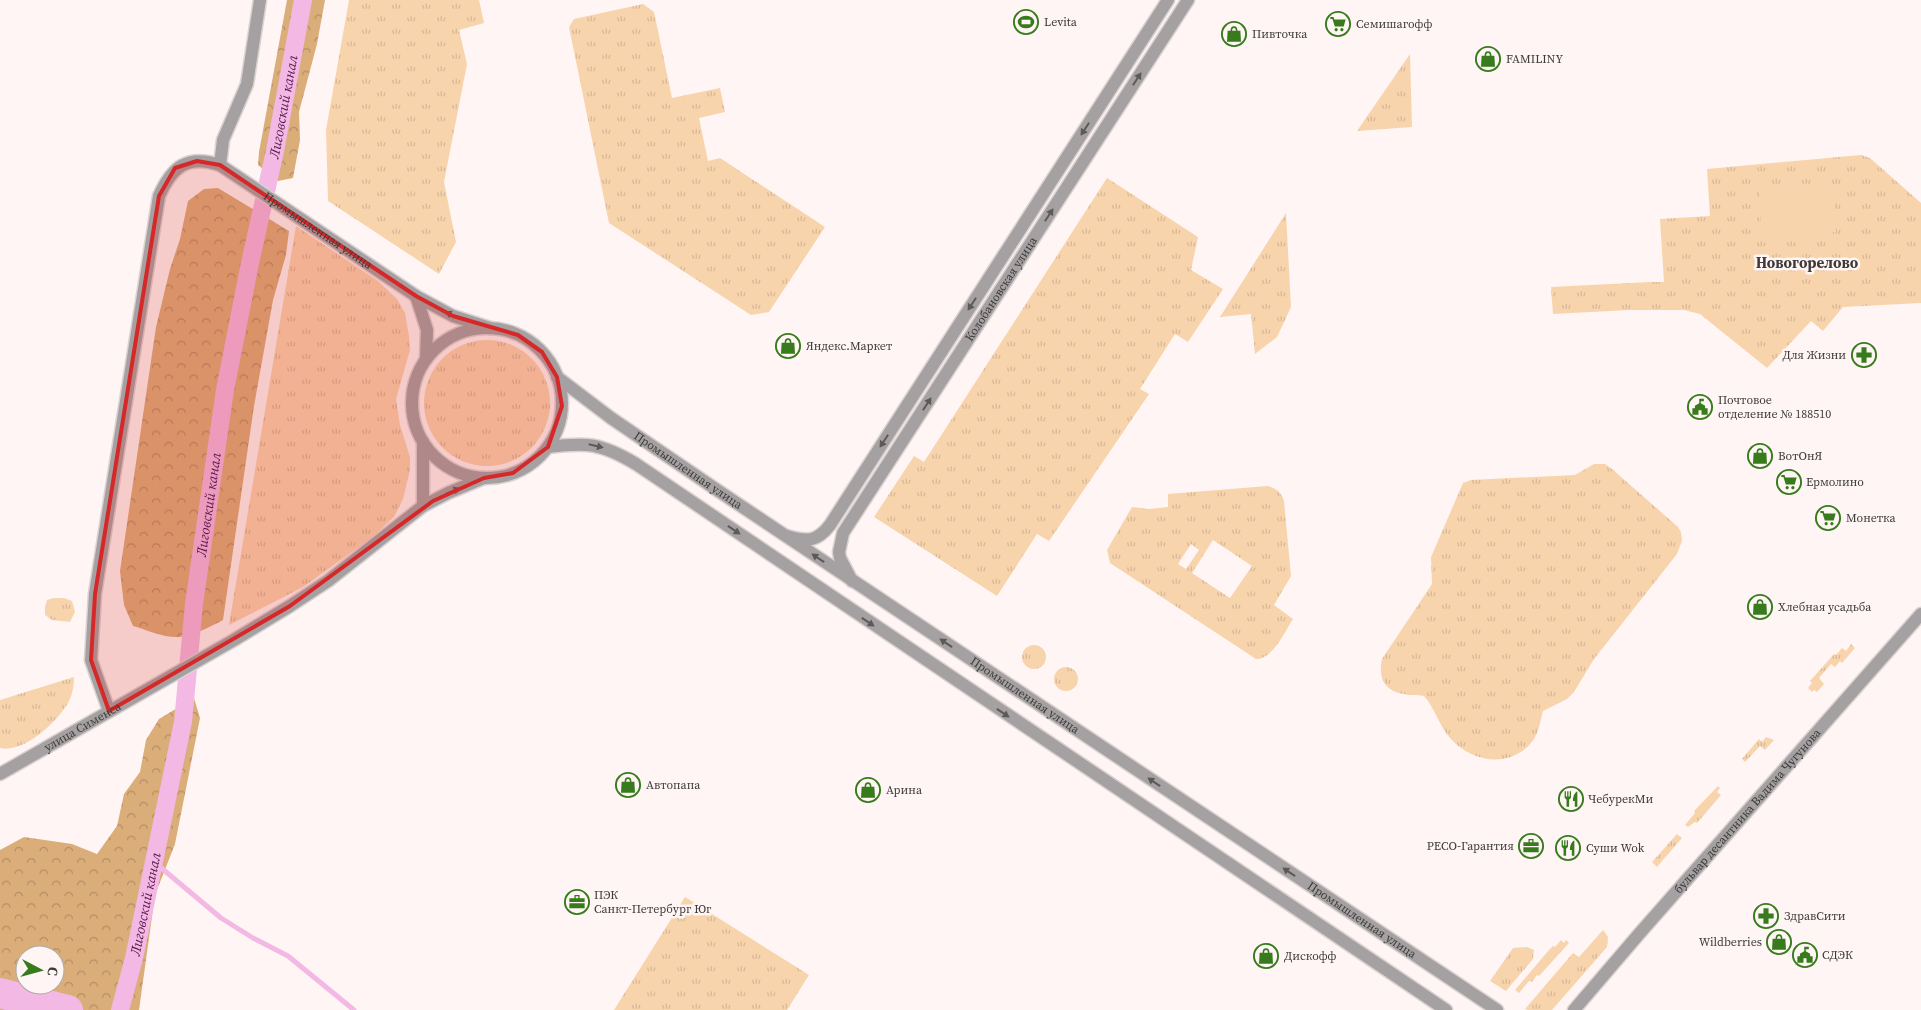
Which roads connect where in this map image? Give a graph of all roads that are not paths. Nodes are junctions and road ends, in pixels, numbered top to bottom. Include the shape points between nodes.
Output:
1 (260, 0) edge
2 (1168, 0) edge
3 (1188, 0) edge
4 (220, 165) junction
5 (416, 296) junction
6 (490, 328) junction
7 (426, 359) junction
8 (557, 377) junction
9 (424, 442) junction
10 (548, 447) junction
11 (484, 478) junction
12 (423, 506) junction
13 (784, 535) junction
14 (852, 581) junction
15 (1921, 614) edge
16 (110, 711) junction
17 (0, 774) edge
18 (1446, 1010) edge
19 (1497, 1010) edge
20 (1574, 1010) edge

1 - 4 street via 247,84 223,140
2 -> 13 street, Колобановская улица via 830,525 822,536 808,540
14 -> 3 street, Колобановская улица via 840,558 843,533
4 - 5 street, Промышленная улица
4 - 16 street via 208,161 186,162 175,168 159,196 95,594 91,660
6 -> 5 street, Промышленная улица via 453,316
5 - 7 street via 428,330
6 - 7 street via 475,329 448,339
6 - 8 street via 512,332 531,342 551,364
7 - 9 street via 412,400 413,415
8 - 10 street via 562,406 560,420
8 - 13 street, Промышленная улица via 611,418
9 - 11 street via 444,464 463,474
9 - 12 street
10 - 11 street via 526,467 506,475
10 -> 18 street, Промышленная улица via 591,444 614,451 636,464
12 -> 11 street, улица Сименса
12 - 16 street, улица Сименса via 328,581
14 -> 13 street, Промышленная улица
19 -> 14 street, Промышленная улица
15 - 20 street, бульвар десантника Вадима Чугунова
16 - 17 street, улица Сименса

